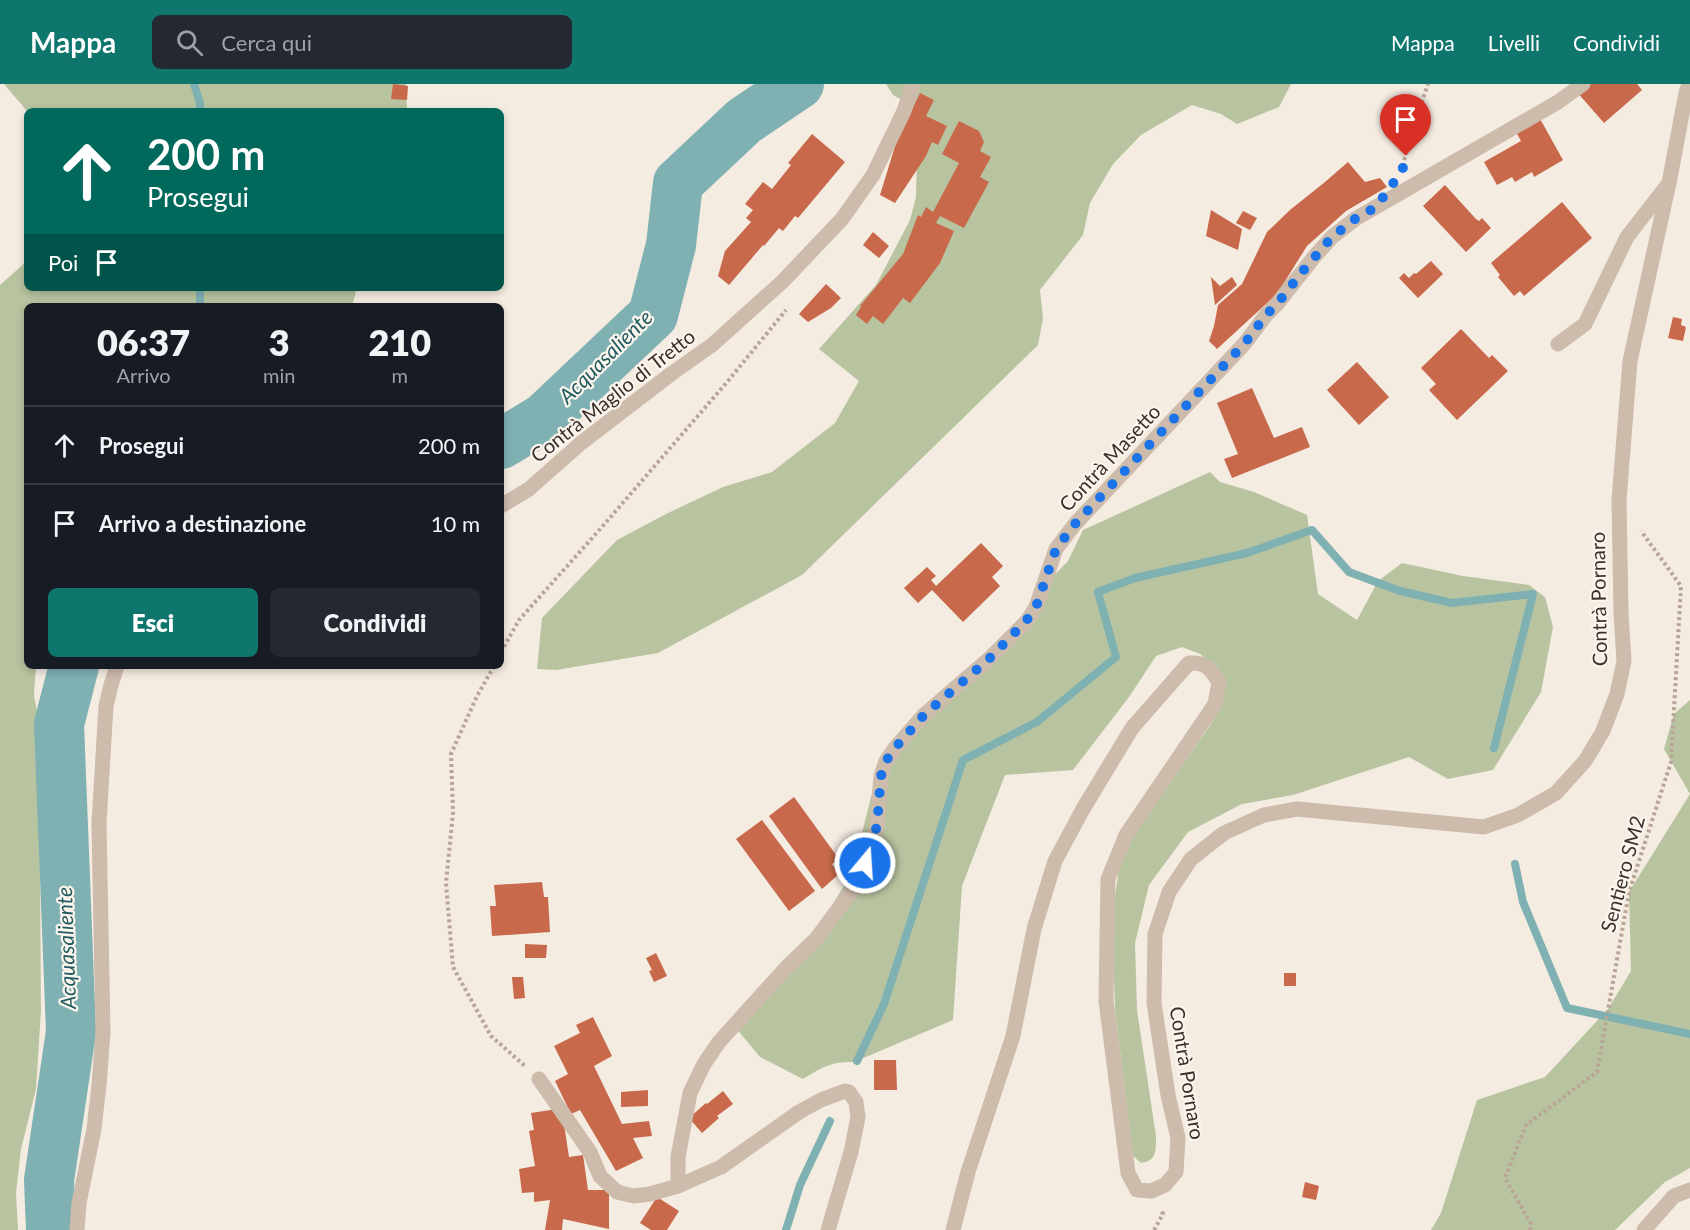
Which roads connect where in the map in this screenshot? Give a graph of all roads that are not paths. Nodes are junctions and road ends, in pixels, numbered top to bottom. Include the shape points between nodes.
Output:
1 (913, 84) edge
2 (1583, 84) edge
3 (1689, 84) edge
4 (1669, 183) junction
5 (1558, 344) dead end
6 (504, 504) edge
7 (116, 669) edge
8 (539, 1079) road end
9 (678, 1186) junction
10 (1690, 1190) edge
11 (77, 1230) edge
12 (828, 1230) edge
13 (953, 1230) edge
14 (1644, 1230) edge

1 - 6 street, Contrà Maglio di Tretto via 873,175 842,219 782,282 712,345 581,443 529,489
2 - 9 street, Contrà Masetto via 1355,219 1332,237 1245,343 1075,524 1056,549 1036,607 1026,621 924,715 886,761 877,826 854,888 816,939 719,1042 690,1093 678,1157
3 - 4 street, Contrà Pornaro
4 - 5 street via 1627,237 1585,324
4 - 13 street, Contrà Pornaro via 1630,361 1618,500 1624,661 1603,731 1585,761 1556,793 1518,815 1484,827 1296,810 1264,815 1224,833 1191,859 1169,892 1155,934 1154,1004 1179,1138 1176,1172 1165,1185 1151,1191 1137,1190 1128,1173 1106,1001 1108,879 1126,835 1215,704 1219,682 1211,669 1199,662 1189,663 1132,728 1055,861 1034,929 1013,1036
7 - 11 street via 106,706 99,823 103,1033 94,1129
8 - 9 street via 610,1187 626,1195 641,1196
9 - 12 street via 721,1167 799,1112 845,1090 856,1102 858,1117
10 - 14 street via 1674,1196

